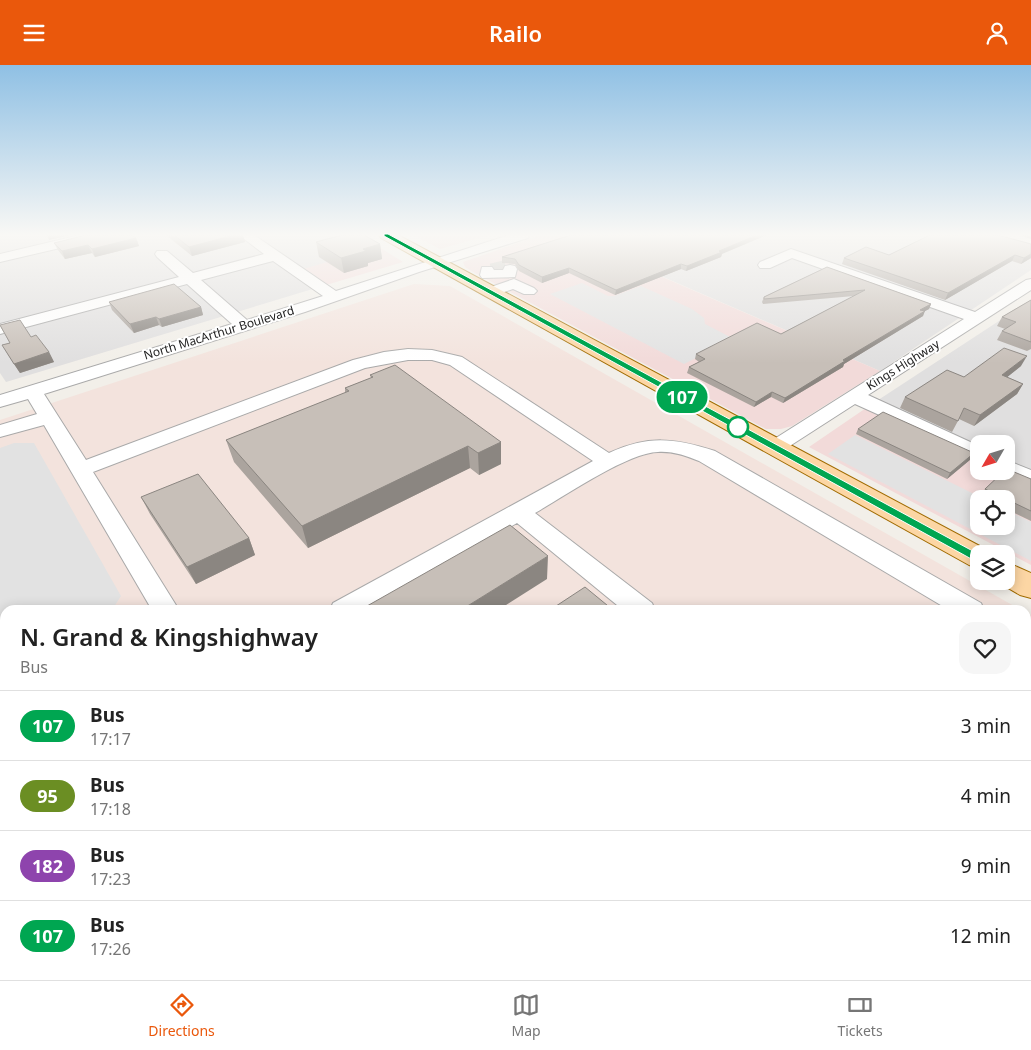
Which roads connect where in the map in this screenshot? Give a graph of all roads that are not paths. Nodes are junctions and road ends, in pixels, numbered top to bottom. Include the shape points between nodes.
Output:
1 (194, 278) edge
2 (306, 278) edge
3 (391, 278) edge
4 (511, 278) tunnel mouth
5 (512, 278) tunnel mouth
6 (861, 278) edge
7 (189, 279) junction
8 (1029, 286) edge
9 (529, 291) dead end
10 (335, 297) junction
11 (976, 318) junction
12 (243, 325) junction
13 (0, 329) edge
14 (33, 391) junction
15 (854, 396) junction
16 (0, 401) edge
17 (50, 417) junction
18 (0, 431) edge
19 (775, 447) junction
20 (970, 450) edge
21 (608, 462) junction
22 (81, 469) junction
23 (1015, 471) edge
24 (1031, 479) edge
25 (519, 512) junction
26 (970, 553) edge
27 (1015, 578) edge
28 (1031, 587) edge
29 (163, 605) edge
30 (352, 605) edge
31 (636, 605) edge
32 (962, 605) edge

1 - 7 street
2 - 10 street
3 - 10 street, North MacArthur Boulevard
4 - 9 street
5 - 19 main road
6 - 11 street
7 - 12 street
7 - 13 street
8 - 11 street, Kings Highway
10 - 12 street, North MacArthur Boulevard
11 - 15 street, Kings Highway
12 - 14 street, North MacArthur Boulevard
14 - 16 street, North MacArthur Boulevard
14 - 17 street
15 - 19 street, Kings Highway
15 - 20 street
17 - 18 street
17 - 22 street
19 - 26 main road
21 - 22 street via 456,361 429,353 415,353 359,363
21 - 25 street
21 - 32 street via 644,446 687,449 706,456
22 - 29 street
23 - 24 street
25 - 30 street
25 - 31 street
27 - 28 main road

